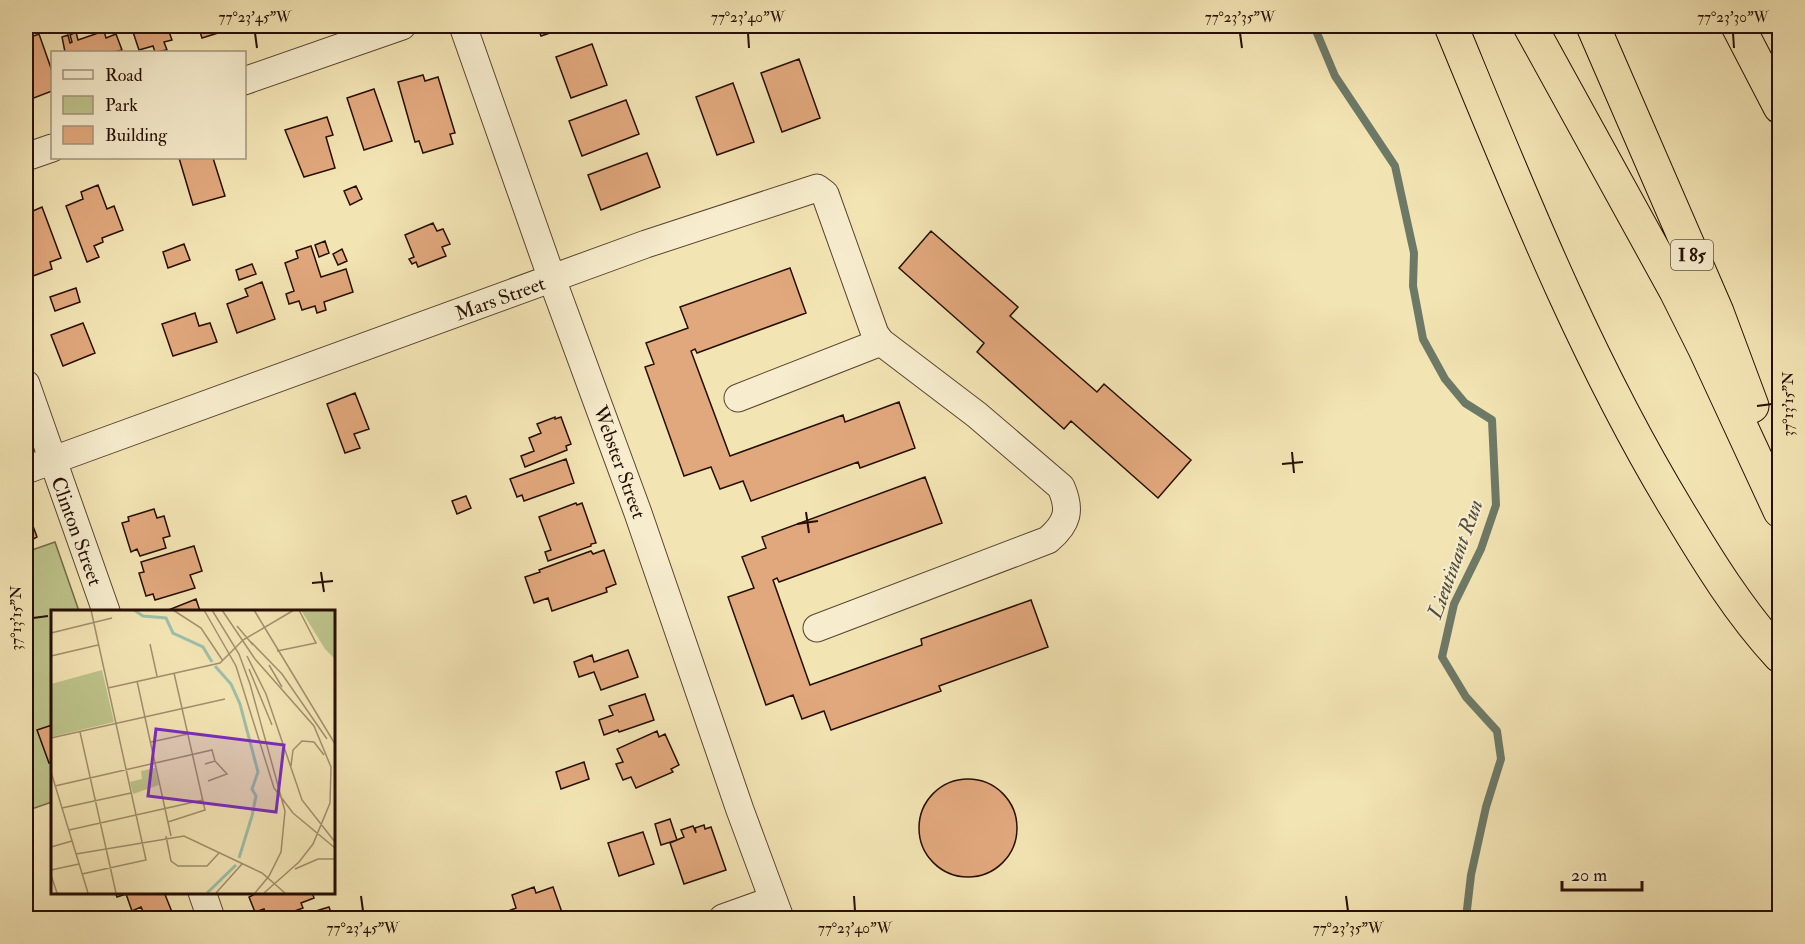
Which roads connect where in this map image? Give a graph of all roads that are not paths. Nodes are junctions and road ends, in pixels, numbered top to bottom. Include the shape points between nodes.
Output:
1 (402, 26) edge
2 (463, 26) edge
3 (1451, 26) edge
4 (1530, 26) edge
5 (1593, 26) edge
6 (1738, 26) edge
7 (246, 80) edge
8 (1779, 107) edge
9 (51, 148) edge
10 (26, 157) edge
11 (552, 279) junction
12 (881, 342) junction
13 (26, 384) edge
14 (738, 398) dead end
15 (52, 460) junction
16 (26, 470) edge
17 (1779, 489) edge
18 (1779, 511) edge
19 (105, 610) edge
20 (817, 628) dead end
21 (1779, 656) edge
22 (203, 893) edge
23 (777, 909) edge
24 (211, 918) edge
25 (723, 918) edge

1 - 7 street
2 - 11 street, Webster Street
3 - 21 highway via 1587,344 1642,451 1736,601
4 - 18 highway via 1685,311
5 - 17 highway, I 85 via 1717,312
6 - 8 highway
9 - 10 street
11 - 12 street, Mars Street via 817,188 825,194
11 - 15 street, Mars Street
11 - 23 street, Webster Street
12 - 14 street
12 - 20 street via 977,415 1060,487 1066,501 1066,516 1060,530 1048,540
13 - 15 street, Clinton Street
15 - 16 street, Mars Street
15 - 19 street, Clinton Street
22 - 24 street
23 - 25 street

